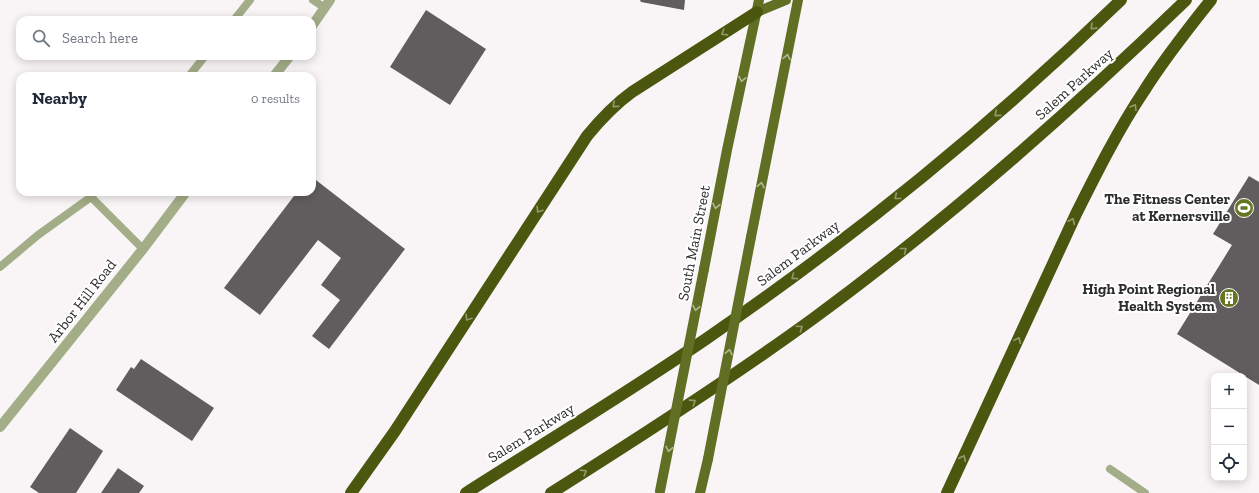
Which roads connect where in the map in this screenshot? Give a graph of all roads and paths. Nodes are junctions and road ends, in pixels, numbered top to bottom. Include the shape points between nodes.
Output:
1 (250, 0) edge
2 (313, 0) edge
3 (759, 0) edge
4 (786, 0) edge
5 (798, 0) edge
6 (1121, 0) edge
7 (1186, 0) edge
8 (1211, 0) edge
9 (327, 4) edge
10 (757, 12) junction
11 (237, 16) edge
12 (316, 20) edge
13 (202, 60) edge
14 (287, 60) edge
15 (192, 72) edge
16 (277, 72) edge
17 (90, 196) edge
18 (95, 196) edge
19 (183, 196) edge
20 (143, 249) junction
21 (0, 267) edge
22 (0, 427) edge
23 (1110, 469) dead end
24 (660, 492) edge
25 (351, 493) edge
26 (466, 493) edge
27 (550, 493) edge
28 (700, 493) edge
29 (947, 493) edge
30 (1145, 493) edge

1 - 11 lane
2 - 9 lane
3 - 10 main road, South Main Street
4 - 10 main road
28 -> 5 main road, bridge
6 -> 26 highway, Salem Parkway via 1017,97 864,224 705,340
27 -> 7 highway, Salem Parkway via 731,377 885,264 1041,136
29 -> 8 highway via 1097,173 1164,60
9 - 12 street
10 -> 24 main road, South Main Street, bridge via 727,150
10 -> 25 highway via 632,92 615,104 600,120 587,136 395,431
13 - 15 lane
14 - 16 street
17 - 21 lane
18 - 20 lane
19 - 20 street, Arbor Hill Road
20 - 22 street, Arbor Hill Road
23 - 30 lane

